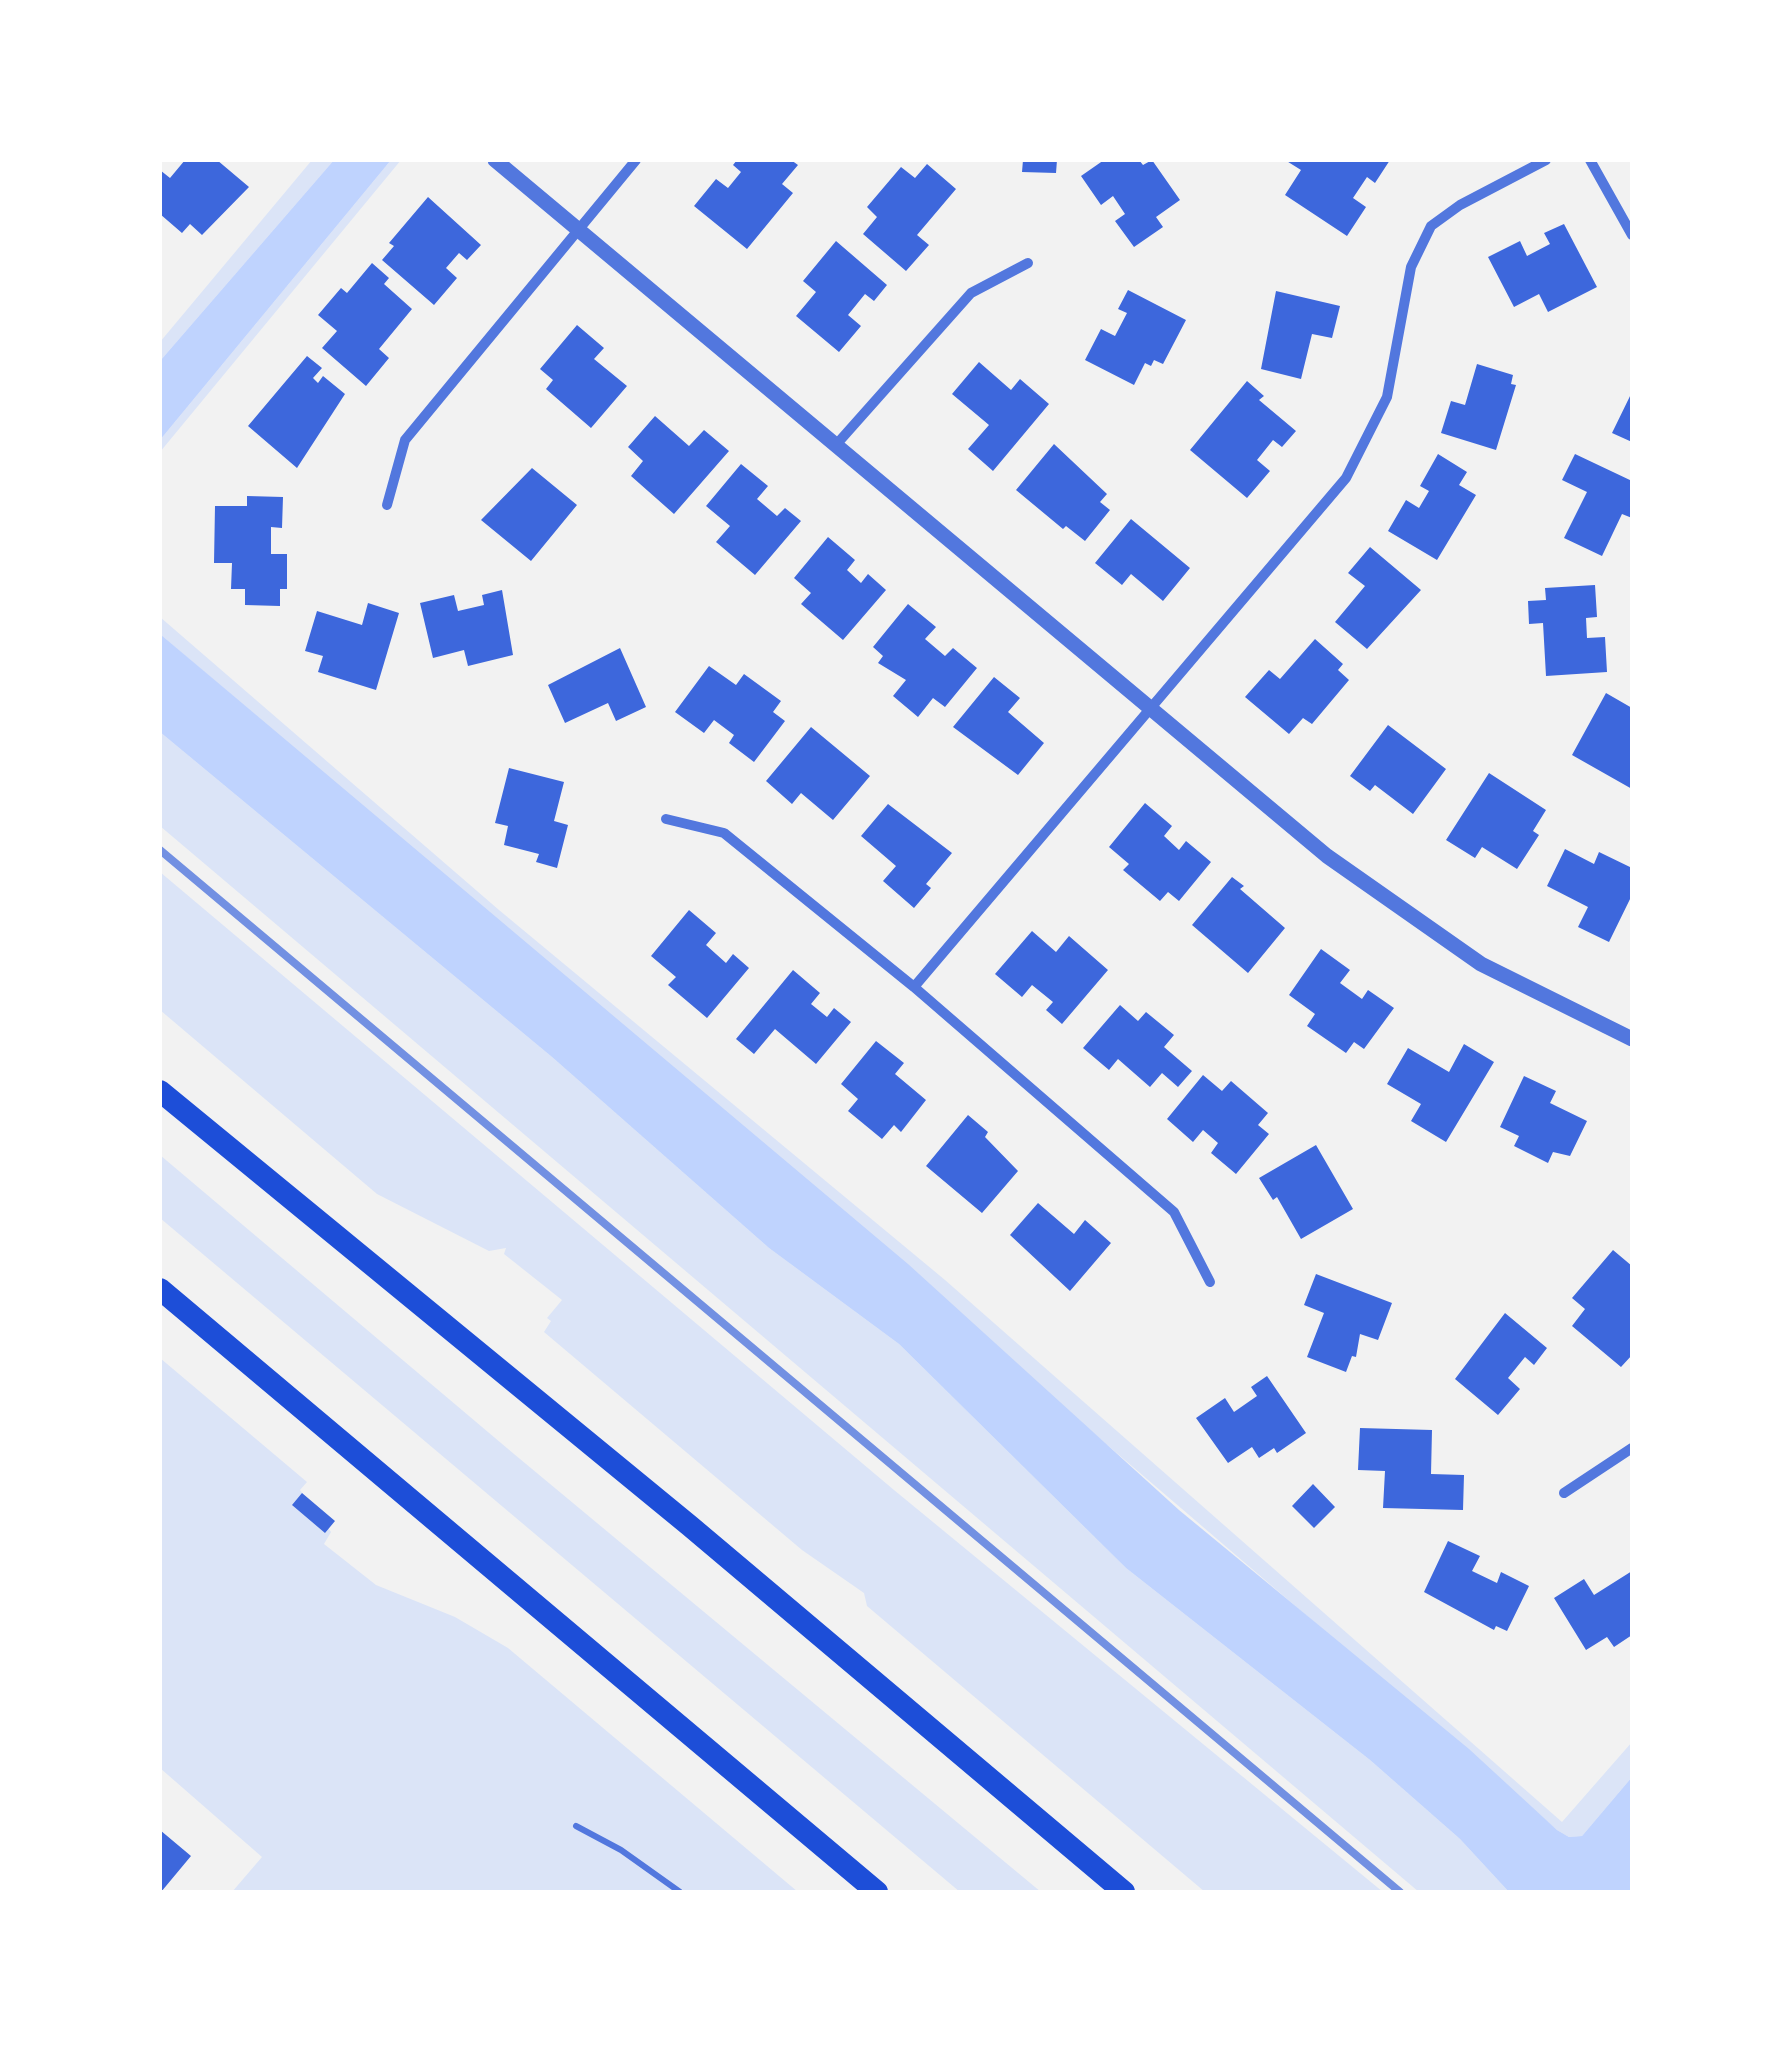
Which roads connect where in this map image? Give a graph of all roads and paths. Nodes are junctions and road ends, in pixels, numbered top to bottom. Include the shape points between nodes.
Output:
1 (495, 160) edge
2 (636, 160) edge
3 (1546, 160) edge
4 (1590, 160) edge
5 (578, 229) junction
6 (1632, 235) edge
7 (1028, 262) dead end
8 (834, 447) junction
9 (387, 505) dead end
10 (1151, 713) junction
11 (666, 819) dead end
12 (914, 988) junction
13 (1632, 1039) edge
14 (160, 1091) edge
15 (1210, 1282) dead end
16 (160, 1289) edge
17 (1632, 1448) edge
18 (1564, 1494) dead end
19 (576, 1826) dead end
20 (680, 1892) edge
21 (877, 1892) edge
22 (1124, 1892) edge

1 - 5 street
2 - 5 street
3 - 10 street via 1430,226 1411,267 1386,397 1363,450 1328,504
4 - 6 street
5 - 8 street
5 - 9 street via 405,440
7 - 8 street via 971,293
8 - 10 street
10 - 12 street
10 - 13 street via 1445,942
11 - 12 street via 724,833
12 - 15 street via 1174,1212
14 - 22 highway
16 - 21 highway
17 - 18 street
19 - 20 lane

